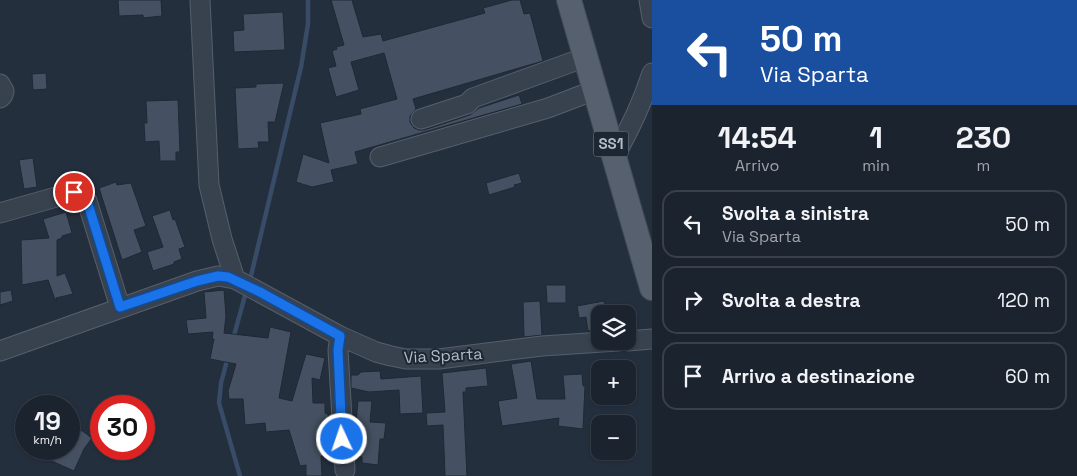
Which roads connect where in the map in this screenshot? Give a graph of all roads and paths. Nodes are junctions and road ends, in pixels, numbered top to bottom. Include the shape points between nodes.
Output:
1 (200, 0) edge
2 (570, 0) edge
3 (649, 0) edge
4 (652, 18) edge
5 (586, 57) junction
6 (652, 73) edge
7 (0, 84) edge
8 (595, 90) junction
9 (0, 98) edge
10 (421, 119) dead end
11 (380, 157) dead end
12 (614, 157) junction
13 (0, 214) edge
14 (235, 279) junction
15 (652, 288) edge
16 (120, 307) junction
17 (340, 336) junction
18 (652, 339) edge
19 (636, 340) edge
20 (591, 343) edge
21 (0, 351) edge
22 (345, 470) dead end

1 - 14 street via 209,185
2 - 5 main road, SS1
3 - 4 street
5 - 8 main road, SS1
5 - 10 street
6 - 12 street via 642,103
7 - 9 street via 4,91
8 - 11 street via 548,108
8 - 12 main road, SS1
12 - 15 main road, SS1
13 - 16 street via 74,192 81,194 87,201
14 - 16 street, Via Sparta via 218,276 197,281
14 - 17 street, Via Sparta
16 - 21 street, Via Sparta
17 - 20 street, Via Sparta via 376,352 406,359 439,359
17 - 22 street via 338,350
18 - 19 street

